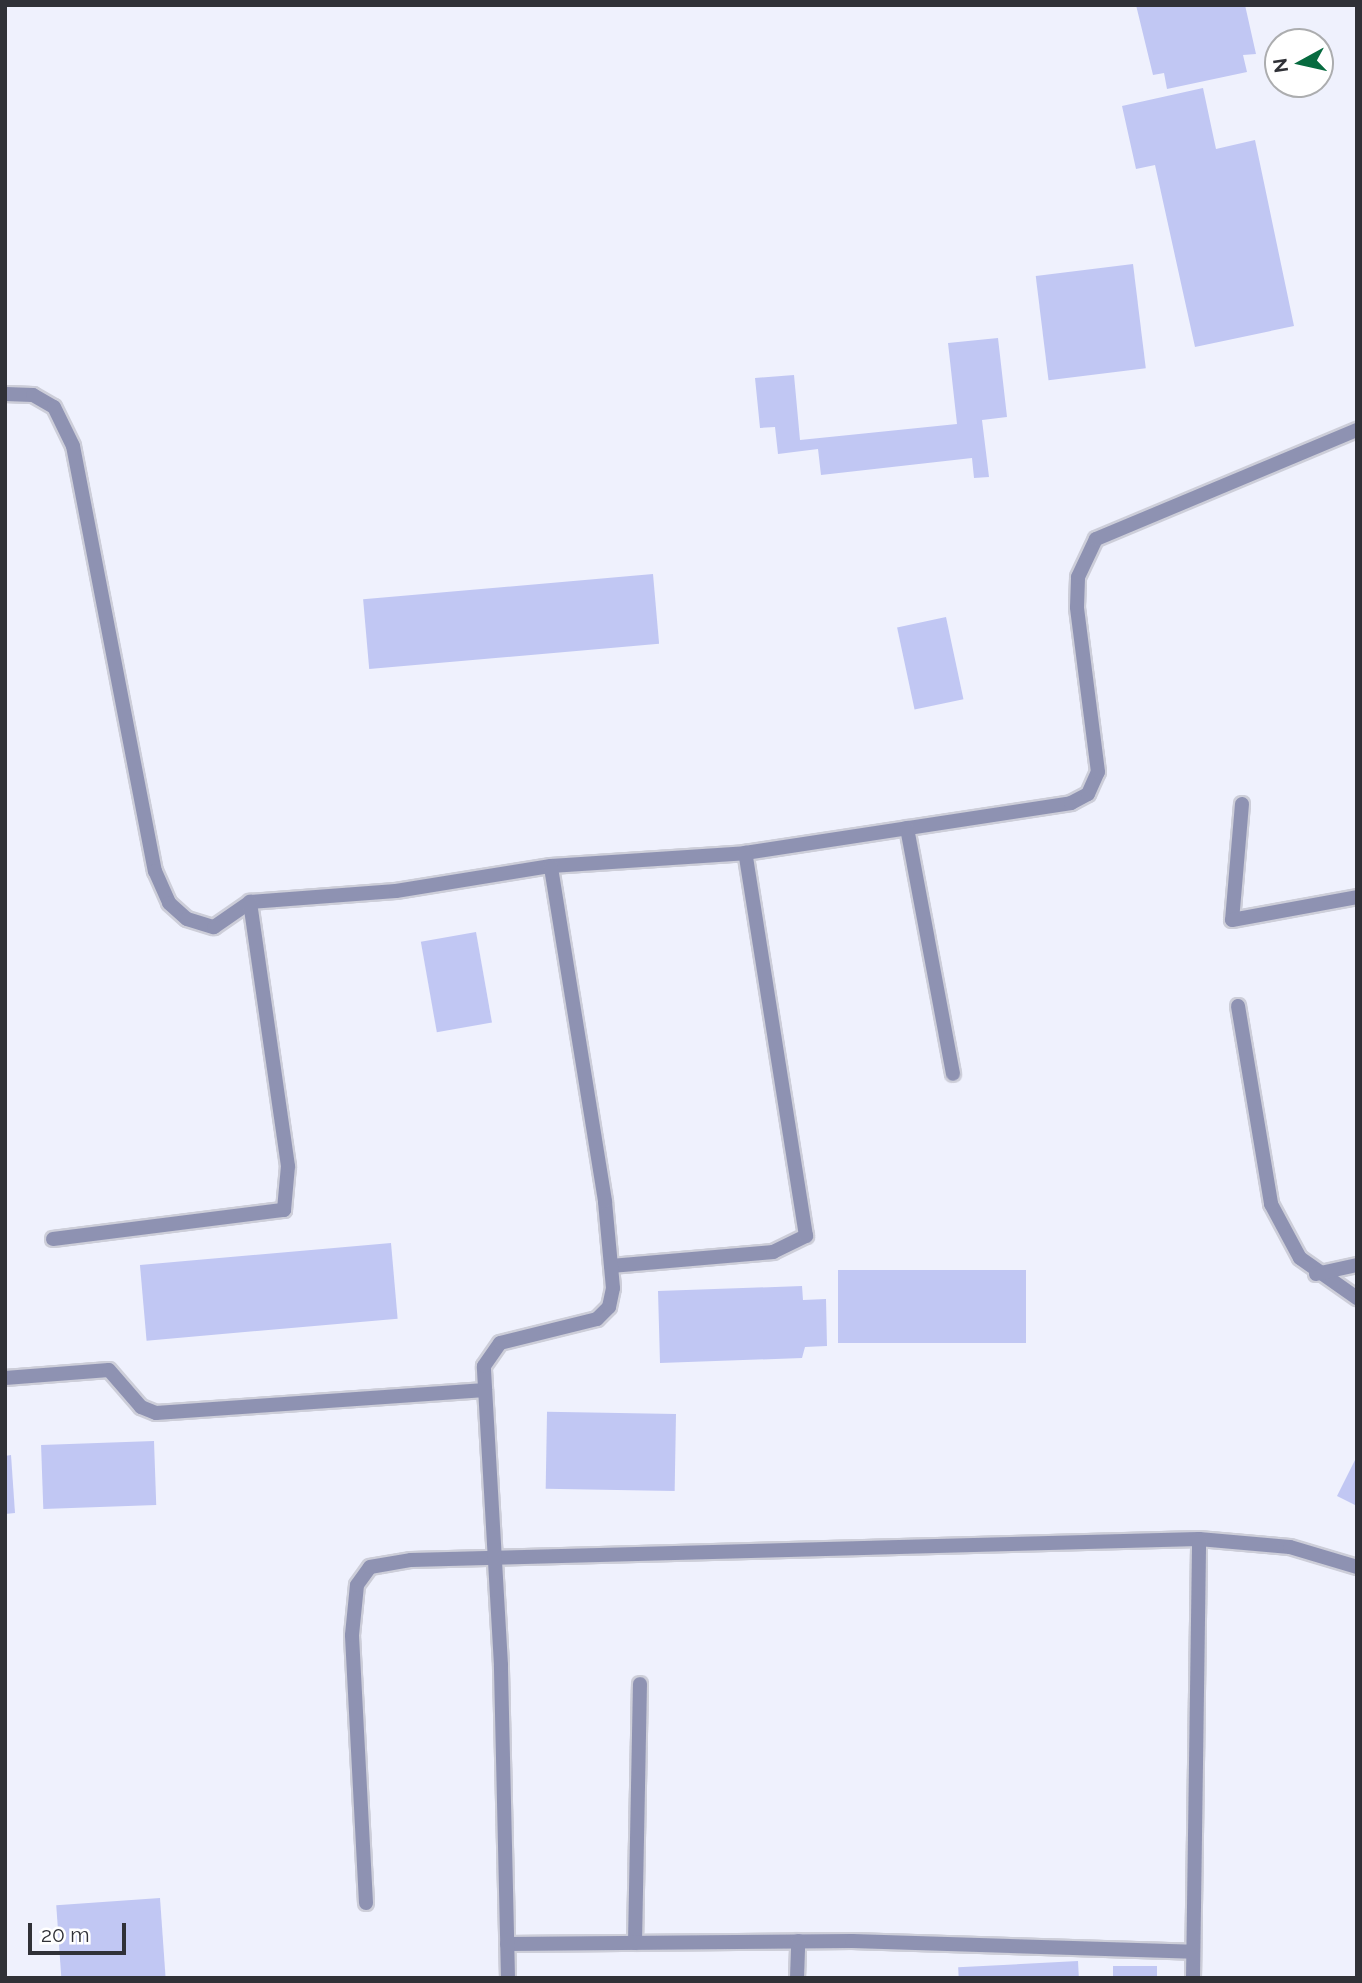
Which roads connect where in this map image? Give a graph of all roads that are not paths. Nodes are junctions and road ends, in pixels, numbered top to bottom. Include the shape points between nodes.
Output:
1 (5, 394) edge
2 (1357, 430) edge
3 (1242, 804) dead end
4 (907, 828) junction
5 (744, 853) junction
6 (551, 866) junction
7 (1357, 897) edge
8 (250, 902) junction
9 (1238, 1006) dead end
10 (953, 1074) dead end
11 (52, 1239) dead end
12 (1357, 1265) edge
13 (611, 1266) junction
14 (1316, 1274) junction
15 (1357, 1298) edge
16 (5, 1378) edge
17 (485, 1390) junction
18 (1199, 1539) junction
19 (495, 1557) junction
20 (1357, 1567) edge
21 (640, 1684) dead end
22 (366, 1903) dead end
23 (798, 1941) junction
24 (635, 1943) junction
25 (507, 1944) junction
26 (1193, 1952) junction
27 (508, 1978) edge
28 (797, 1978) edge
29 (1193, 1978) edge

1 - 8 street via 33,395 54,407 73,446 155,871 169,903 187,919 214,927
2 - 4 street via 1096,539 1078,577 1077,607 1098,772 1088,794 1041,811
3 - 7 street via 1232,920
4 - 5 street
4 - 10 street
5 - 6 street
5 - 13 street via 806,1237 773,1252
6 - 8 street via 396,891
6 - 13 street
8 - 11 street via 288,1166 284,1210
9 - 14 street via 1271,1203
12 - 14 street
13 - 17 street via 609,1307 575,1326 499,1343 488,1353
14 - 15 street
16 - 17 street via 109,1370 141,1407 156,1413
17 - 19 street
18 - 19 street
18 - 20 street via 1290,1547
18 - 26 street
19 - 22 street via 370,1566 357,1584 352,1635
19 - 25 street
21 - 24 street
23 - 24 street
23 - 26 street
23 - 28 street
24 - 25 street
25 - 27 street
26 - 29 street

